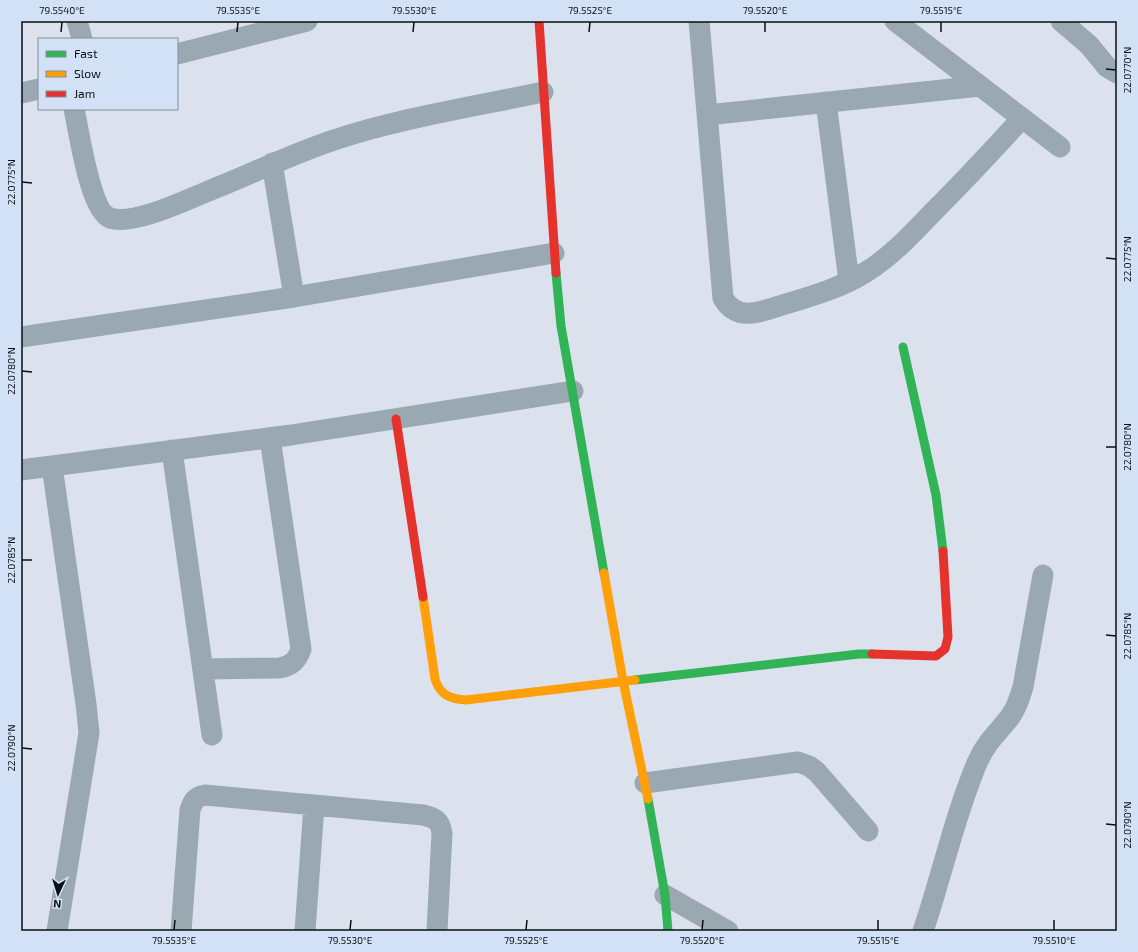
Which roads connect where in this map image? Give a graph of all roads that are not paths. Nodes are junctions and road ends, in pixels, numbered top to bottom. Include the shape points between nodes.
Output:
1 (77, 21) edge
2 (307, 21) edge
3 (539, 21) edge
4 (699, 21) edge
5 (895, 21) edge
6 (1061, 21) edge
7 (82, 38) edge
8 (178, 54) edge
9 (1117, 73) edge
10 (980, 86) junction
11 (38, 89) edge
12 (543, 92) junction
13 (21, 93) edge
14 (826, 102) junction
15 (74, 110) edge
16 (707, 115) junction
17 (1022, 118) junction
18 (1060, 147) dead end
19 (272, 164) junction
20 (554, 253) junction
21 (849, 281) junction
22 (294, 297) junction
23 (21, 338) edge
24 (903, 347) dead end
25 (573, 390) junction
26 (396, 419) junction
27 (270, 438) junction
28 (172, 450) junction
29 (52, 466) junction
30 (21, 470) edge
31 (1042, 575) dead end
32 (203, 669) junction
33 (623, 681) junction
34 (212, 735) dead end
35 (645, 784) junction
36 (314, 805) junction
37 (868, 831) dead end
38 (665, 895) junction
39 (57, 931) edge
40 (181, 931) edge
41 (305, 931) edge
42 (437, 931) edge
43 (668, 931) edge
44 (728, 931) edge
45 (923, 931) edge

1 - 7 street
2 - 8 street
3 - 12 street
4 - 16 street
5 - 10 street
6 - 9 street via 1089,45 1106,67
10 - 14 street
10 - 17 street
11 - 13 street
12 - 19 street via 381,127 332,141
12 - 20 street
14 - 16 street
14 - 21 street
15 - 19 street via 92,192 103,214 111,218 138,217 159,211
16 - 21 street via 723,298 727,305 739,313 758,313 825,292
17 - 18 street
17 - 21 street via 918,228 887,257 867,272
19 - 22 street
20 - 22 street
20 - 25 street via 561,326
22 - 23 street
24 - 33 street via 930,467 942,538 948,637 944,652 936,656 859,654
25 - 26 street
25 - 33 street
26 - 27 street
26 - 33 street via 435,679 442,695 466,700
27 - 28 street
27 - 32 street via 301,649 295,662 279,668
28 - 29 street
28 - 32 street
29 - 30 street
29 - 39 street via 89,733
31 - 45 street via 1018,705 987,742 976,764
32 - 34 street
33 - 35 street
35 - 37 street via 798,762 817,772
35 - 38 street
36 - 40 street via 197,796 192,801 189,818
36 - 41 street
36 - 42 street via 423,816 435,818 441,824
38 - 43 street
38 - 44 street

